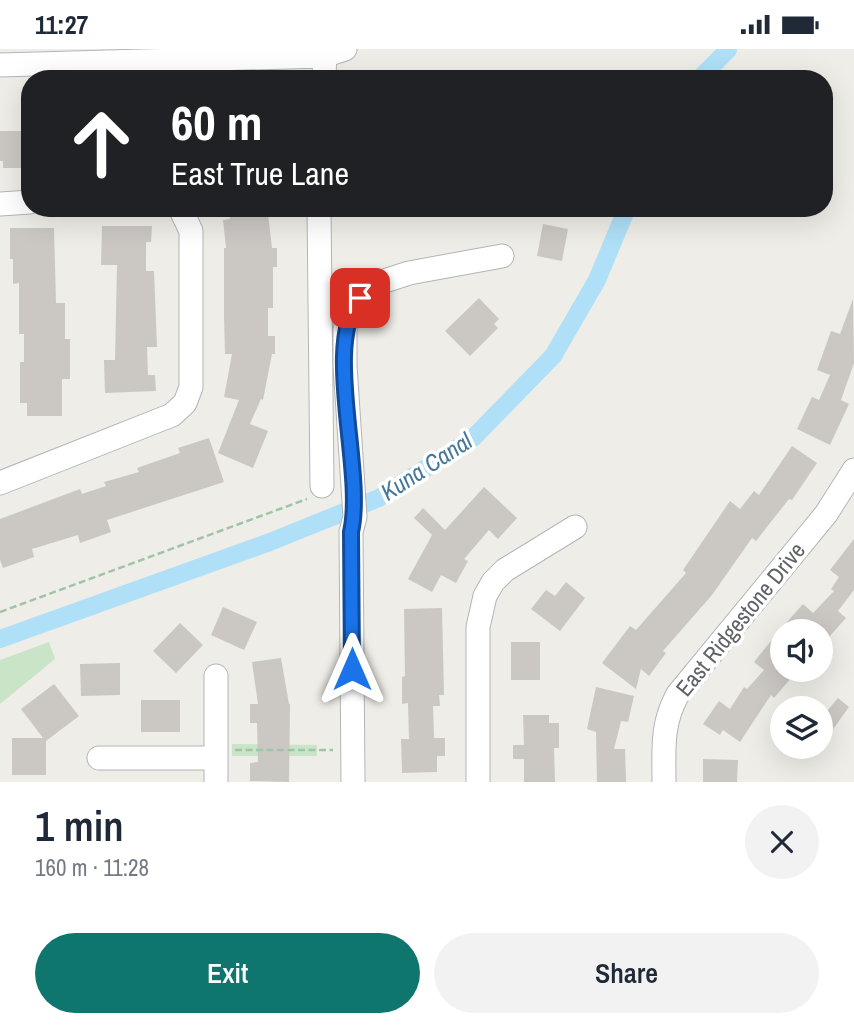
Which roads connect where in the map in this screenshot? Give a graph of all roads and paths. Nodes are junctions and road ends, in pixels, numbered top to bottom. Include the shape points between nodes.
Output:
1 (345, 49) edge
2 (324, 52) edge
3 (0, 65) edge
4 (324, 70) edge
5 (21, 203) edge
6 (0, 204) edge
7 (184, 217) edge
8 (319, 217) edge
9 (502, 256) dead end
10 (854, 470) edge
11 (0, 483) edge
12 (316, 492) joint
13 (575, 527) dead end
14 (0, 612) edge
15 (216, 676) dead end
16 (335, 750) dead end
17 (223, 754) junction
18 (99, 758) dead end
19 (216, 782) edge
20 (353, 782) edge
21 (478, 782) edge
22 (664, 782) edge

1 - 2 street
2 - 3 street
2 - 4 street
5 - 6 street
7 - 11 street via 191,231 191,387 185,403 172,415
8 - 12 street
9 - 20 street via 409,273 369,286 351,309 345,330 353,515
10 - 22 street, East Ridgestone Drive via 826,514 678,694 664,734
12 - 14 path
13 - 21 street via 505,570 485,596 478,627
15 - 17 street
16 - 17 path
17 - 18 street
17 - 19 street

